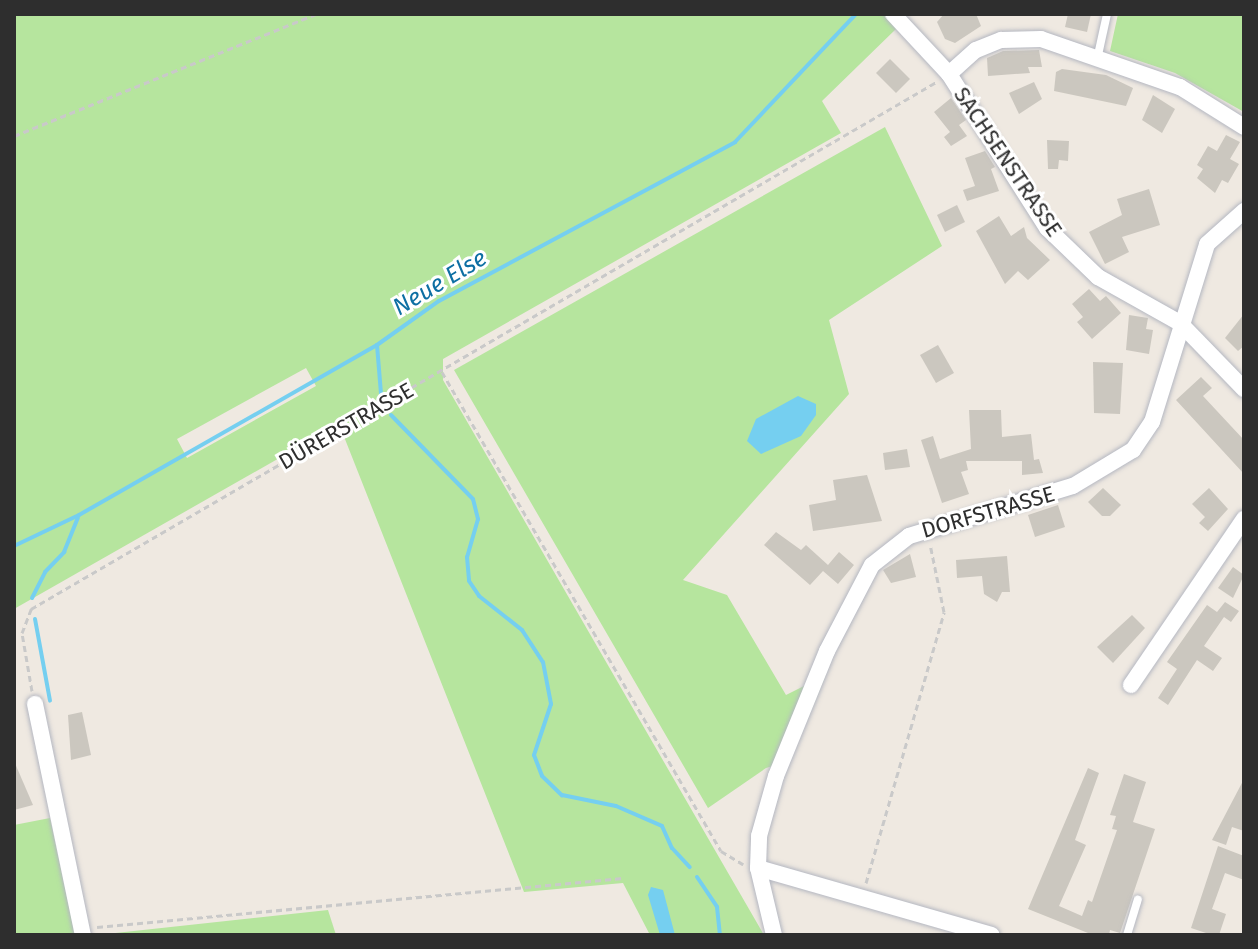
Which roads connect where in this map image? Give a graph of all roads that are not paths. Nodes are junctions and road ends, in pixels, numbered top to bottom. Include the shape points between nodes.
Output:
1 (893, 14) edge
2 (1107, 14) edge
3 (1098, 55) junction
4 (949, 74) junction
5 (1244, 127) edge
6 (1244, 211) edge
7 (1180, 323) junction
8 (1244, 389) edge
9 (1244, 519) edge
10 (1131, 685) dead end
11 (35, 704) road end
12 (758, 868) junction
13 (1138, 900) dead end
14 (82, 932) edge
15 (774, 935) edge
16 (992, 935) edge
17 (1127, 935) edge

1 - 4 street, SACHSENSTRASSE
2 - 3 lane
3 - 4 street via 1041,39 1001,40 976,50
3 - 5 street via 1180,87
4 - 7 street, SACHSENSTRASSE via 1047,228 1098,277
6 - 7 street, DORFSTRASSE via 1207,244
7 - 8 street, SACHSENSTRASSE
7 - 12 street, DORFSTRASSE via 1152,422 1133,450 1073,486 926,528 872,565 827,651 776,776 759,836
9 - 10 street
11 - 14 street
12 - 15 street, DORFSTRASSE
12 - 16 street
13 - 17 lane

